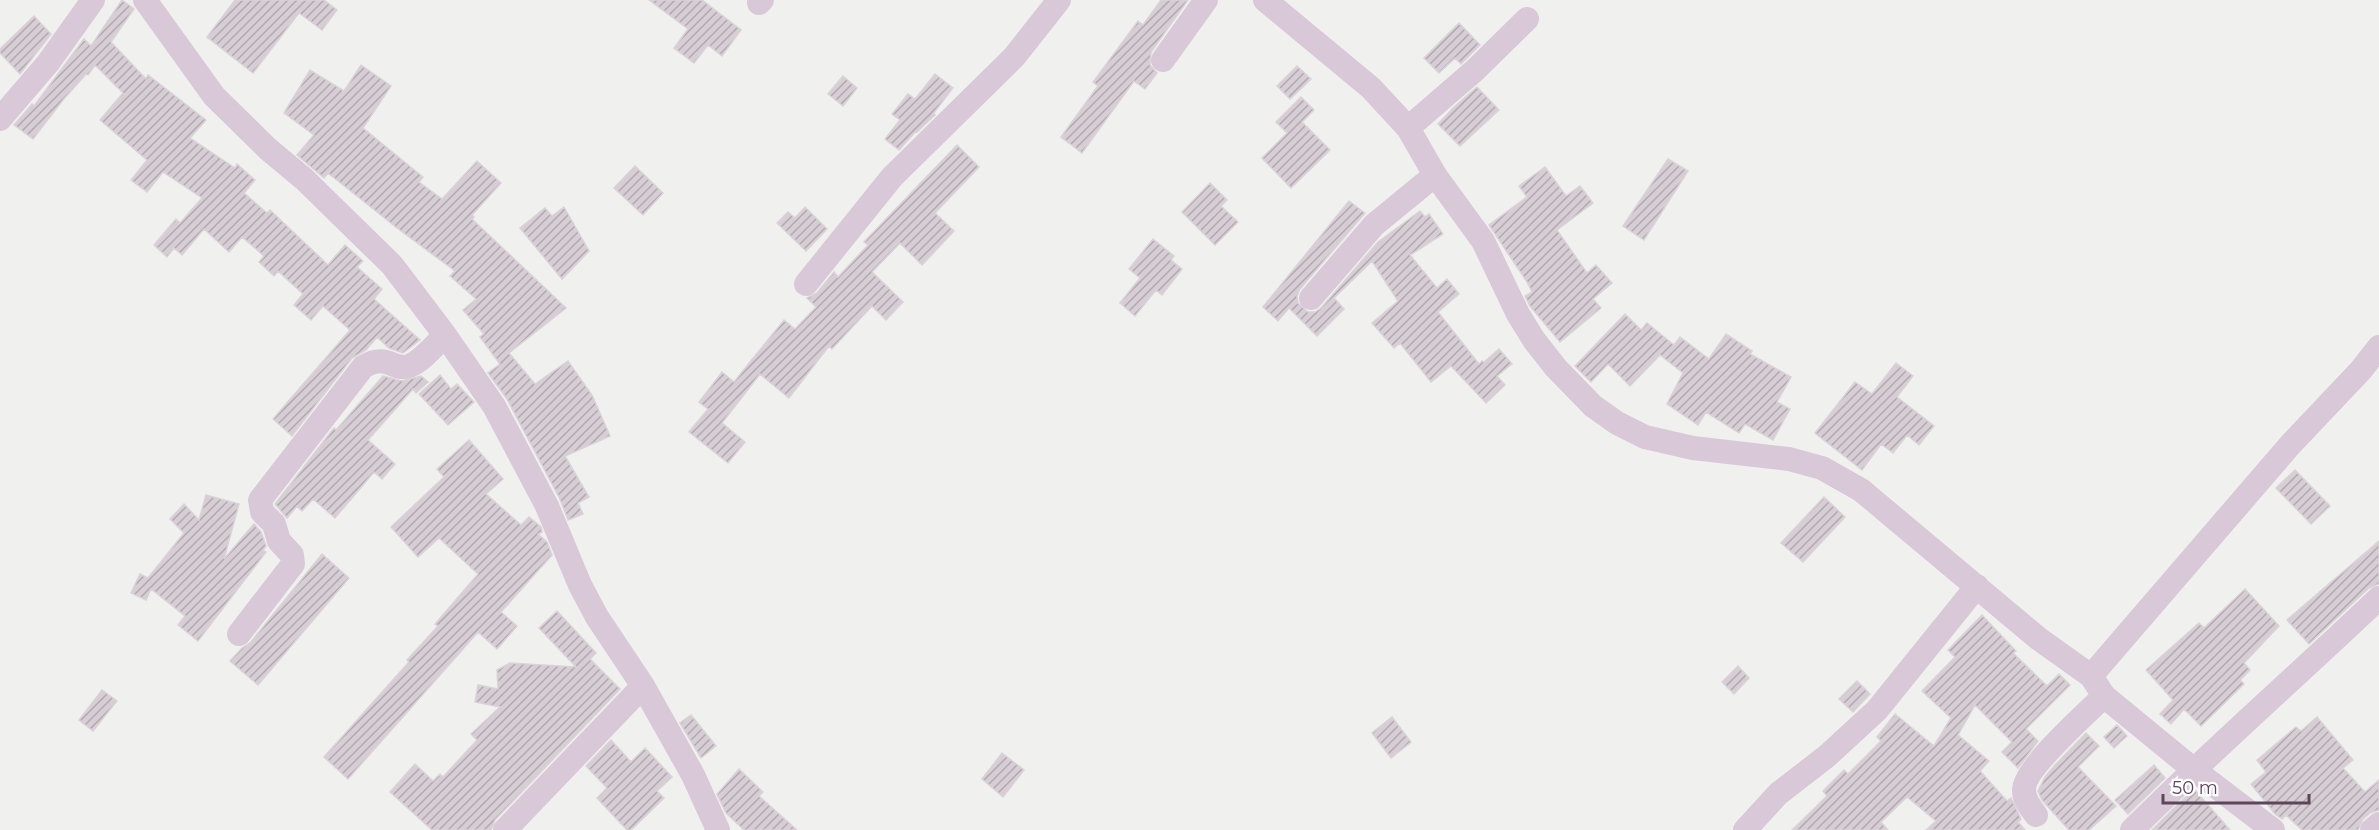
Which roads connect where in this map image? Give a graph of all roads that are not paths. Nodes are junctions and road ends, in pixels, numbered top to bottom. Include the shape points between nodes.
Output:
1 (93, 0) edge
2 (145, 0) edge
3 (1059, 0) edge
4 (1206, 0) edge
5 (1265, 0) edge
6 (1527, 19) dead end
7 (1162, 60) dead end
8 (0, 119) edge
9 (1408, 128) junction
10 (1435, 175) junction
11 (806, 284) dead end
12 (1311, 298) dead end
13 (445, 334) junction
14 (2379, 347) edge
15 (1977, 586) junction
16 (2379, 598) edge
17 (239, 634) dead end
18 (643, 686) junction
19 (2097, 686) junction
20 (2193, 769) junction
21 (2036, 815) dead end
22 (2379, 824) edge
23 (505, 830) edge
24 (718, 830) edge
25 (1745, 830) edge
26 (2132, 830) edge
27 (2272, 830) edge
28 (2372, 830) edge

1 - 8 street via 48,63
2 - 13 street via 214,96 392,265
3 - 11 street via 1014,57 892,177
4 - 7 street
5 - 9 street via 1371,88
6 - 9 street
9 - 10 street
10 - 12 street via 1374,225
10 - 15 street via 1483,241 1534,340 1593,406 1617,423 1666,443 1789,459 1822,468 1861,490
13 - 17 street via 409,366 374,360 363,367 260,500 262,512 274,524 293,564
13 - 18 street via 494,406 597,617
14 - 19 street via 2290,445
15 - 19 street
15 - 25 street via 1877,710 1778,794
16 - 20 street
18 - 23 street
18 - 24 street via 693,775
19 - 20 street
19 - 21 street via 2028,777 2024,788 2026,800
20 - 26 street
20 - 27 street
22 - 28 street

